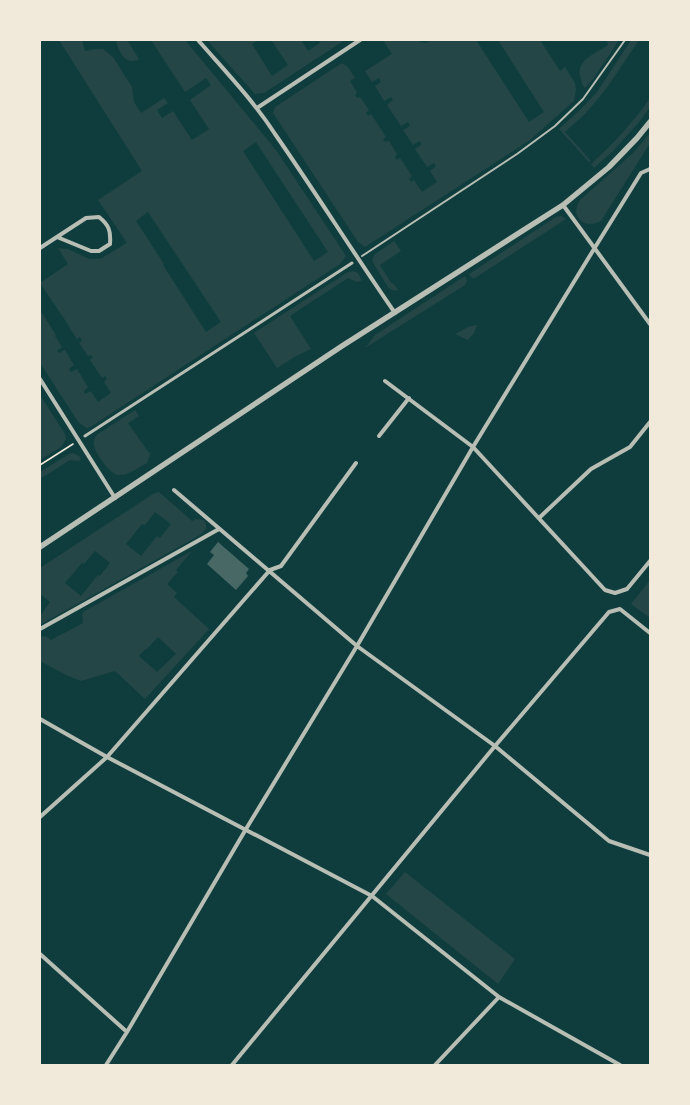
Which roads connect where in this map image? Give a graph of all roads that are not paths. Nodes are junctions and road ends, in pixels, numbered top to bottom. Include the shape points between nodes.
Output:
1 (198, 40) edge
2 (360, 40) edge
3 (625, 40) edge
4 (257, 108) junction
5 (650, 122) edge
6 (650, 169) edge
7 (563, 205) junction
8 (57, 236) junction
9 (40, 248) edge
10 (594, 248) junction
11 (362, 256) dead end
12 (352, 263) dead end
13 (395, 313) junction
14 (650, 324) edge
15 (40, 379) edge
16 (385, 381) dead end
17 (409, 398) junction
18 (650, 422) edge
19 (85, 436) dead end
20 (379, 436) dead end
21 (473, 447) junction
22 (356, 463) dead end
23 (174, 490) dead end
24 (115, 498) junction
25 (539, 518) junction
26 (220, 529) junction
27 (40, 547) edge
28 (650, 561) edge
29 (270, 570) junction
30 (40, 629) edge
31 (650, 633) edge
32 (357, 646) junction
33 (40, 719) edge
34 (495, 746) junction
35 (107, 757) junction
36 (40, 817) edge
37 (246, 829) junction
38 (650, 855) edge
39 (372, 896) junction
40 (40, 954) edge
41 (499, 996) junction
42 (127, 1032) junction
43 (106, 1065) edge
44 (232, 1065) edge
45 (434, 1065) edge
46 (620, 1065) edge

1 - 4 street
2 - 4 street
3 - 11 lane via 583,99 555,126
4 - 13 street
5 - 7 street via 609,167
6 - 10 street via 641,173
7 - 10 street
7 - 13 street
8 - 8 street via 86,218 99,217 108,224 111,236 110,244 99,251 91,251
8 - 9 street
10 - 14 street
10 - 21 street
12 - 19 street
13 - 24 street
15 - 24 street
16 - 17 street
17 - 20 street
17 - 21 street
18 - 25 street via 630,447 591,469
21 - 25 street
21 - 32 street
22 - 29 street via 281,566
23 - 26 street
24 - 27 street
25 - 28 street via 605,590 615,593 627,589
26 - 29 street
26 - 30 street
29 - 32 street
29 - 35 street
31 - 34 street via 620,609 609,612
32 - 34 street
32 - 37 street
33 - 35 street
34 - 38 street via 609,840
34 - 39 street
35 - 36 street
35 - 37 street
37 - 39 street
37 - 42 street
39 - 41 street
39 - 44 street
40 - 42 street
41 - 45 street
41 - 46 street
42 - 43 street

